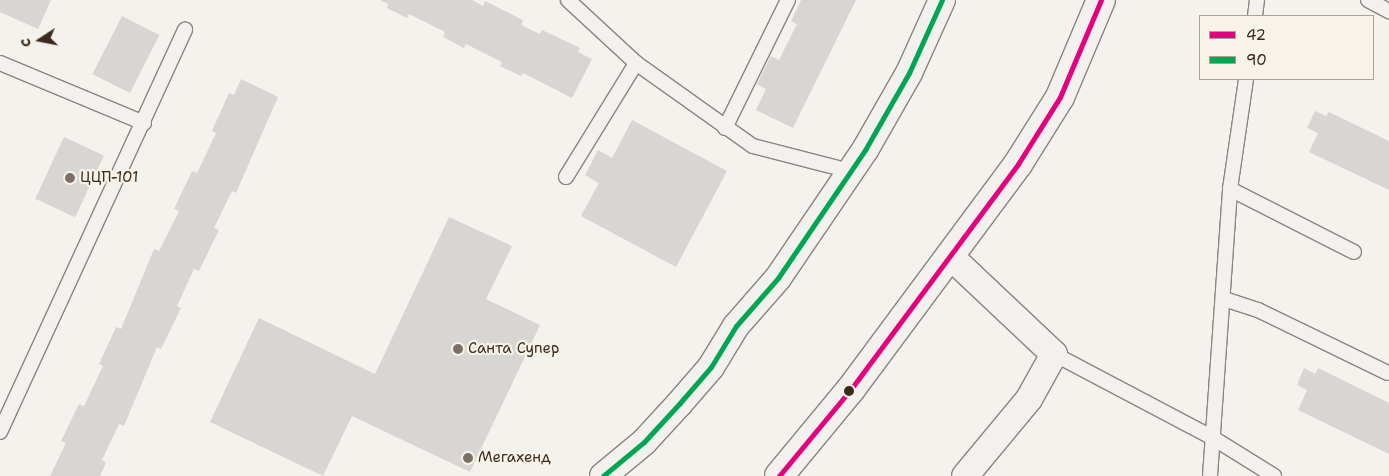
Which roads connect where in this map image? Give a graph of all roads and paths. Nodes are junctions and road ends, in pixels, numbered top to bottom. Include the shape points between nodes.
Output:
1 (568, 0) edge
2 (788, 0) edge
3 (942, 0) edge
4 (1100, 0) edge
5 (1257, 0) edge
6 (1368, 0) edge
7 (1389, 11) edge
8 (1254, 15) edge
9 (185, 29) dead end
10 (0, 63) edge
11 (636, 63) junction
12 (1246, 80) edge
13 (144, 123) junction
14 (725, 128) junction
15 (850, 171) junction
16 (566, 177) dead end
17 (1230, 189) junction
18 (1354, 252) dead end
19 (951, 257) junction
20 (1224, 299) junction
21 (1054, 354) junction
22 (1388, 373) edge
23 (1, 429) edge
24 (1213, 438) junction
25 (603, 476) edge
26 (779, 476) edge
27 (965, 476) edge
28 (1210, 476) edge
29 (1274, 476) edge

1 - 11 lane
2 - 14 lane
3 - 15 street via 909,73
4 - 19 main road via 1060,97
5 - 8 lane
6 - 7 lane
9 - 13 lane
10 - 13 lane
11 - 14 lane
11 - 16 lane
12 - 17 lane
13 - 23 lane
14 - 15 lane via 753,146
15 - 25 street via 778,278 736,326 711,367 644,442
17 - 18 lane
17 - 20 lane
19 - 21 street
19 - 26 main road via 851,389
20 - 22 lane via 1258,310
20 - 24 lane
21 - 24 lane
21 - 27 street via 1029,399
24 - 28 lane
24 - 29 lane

